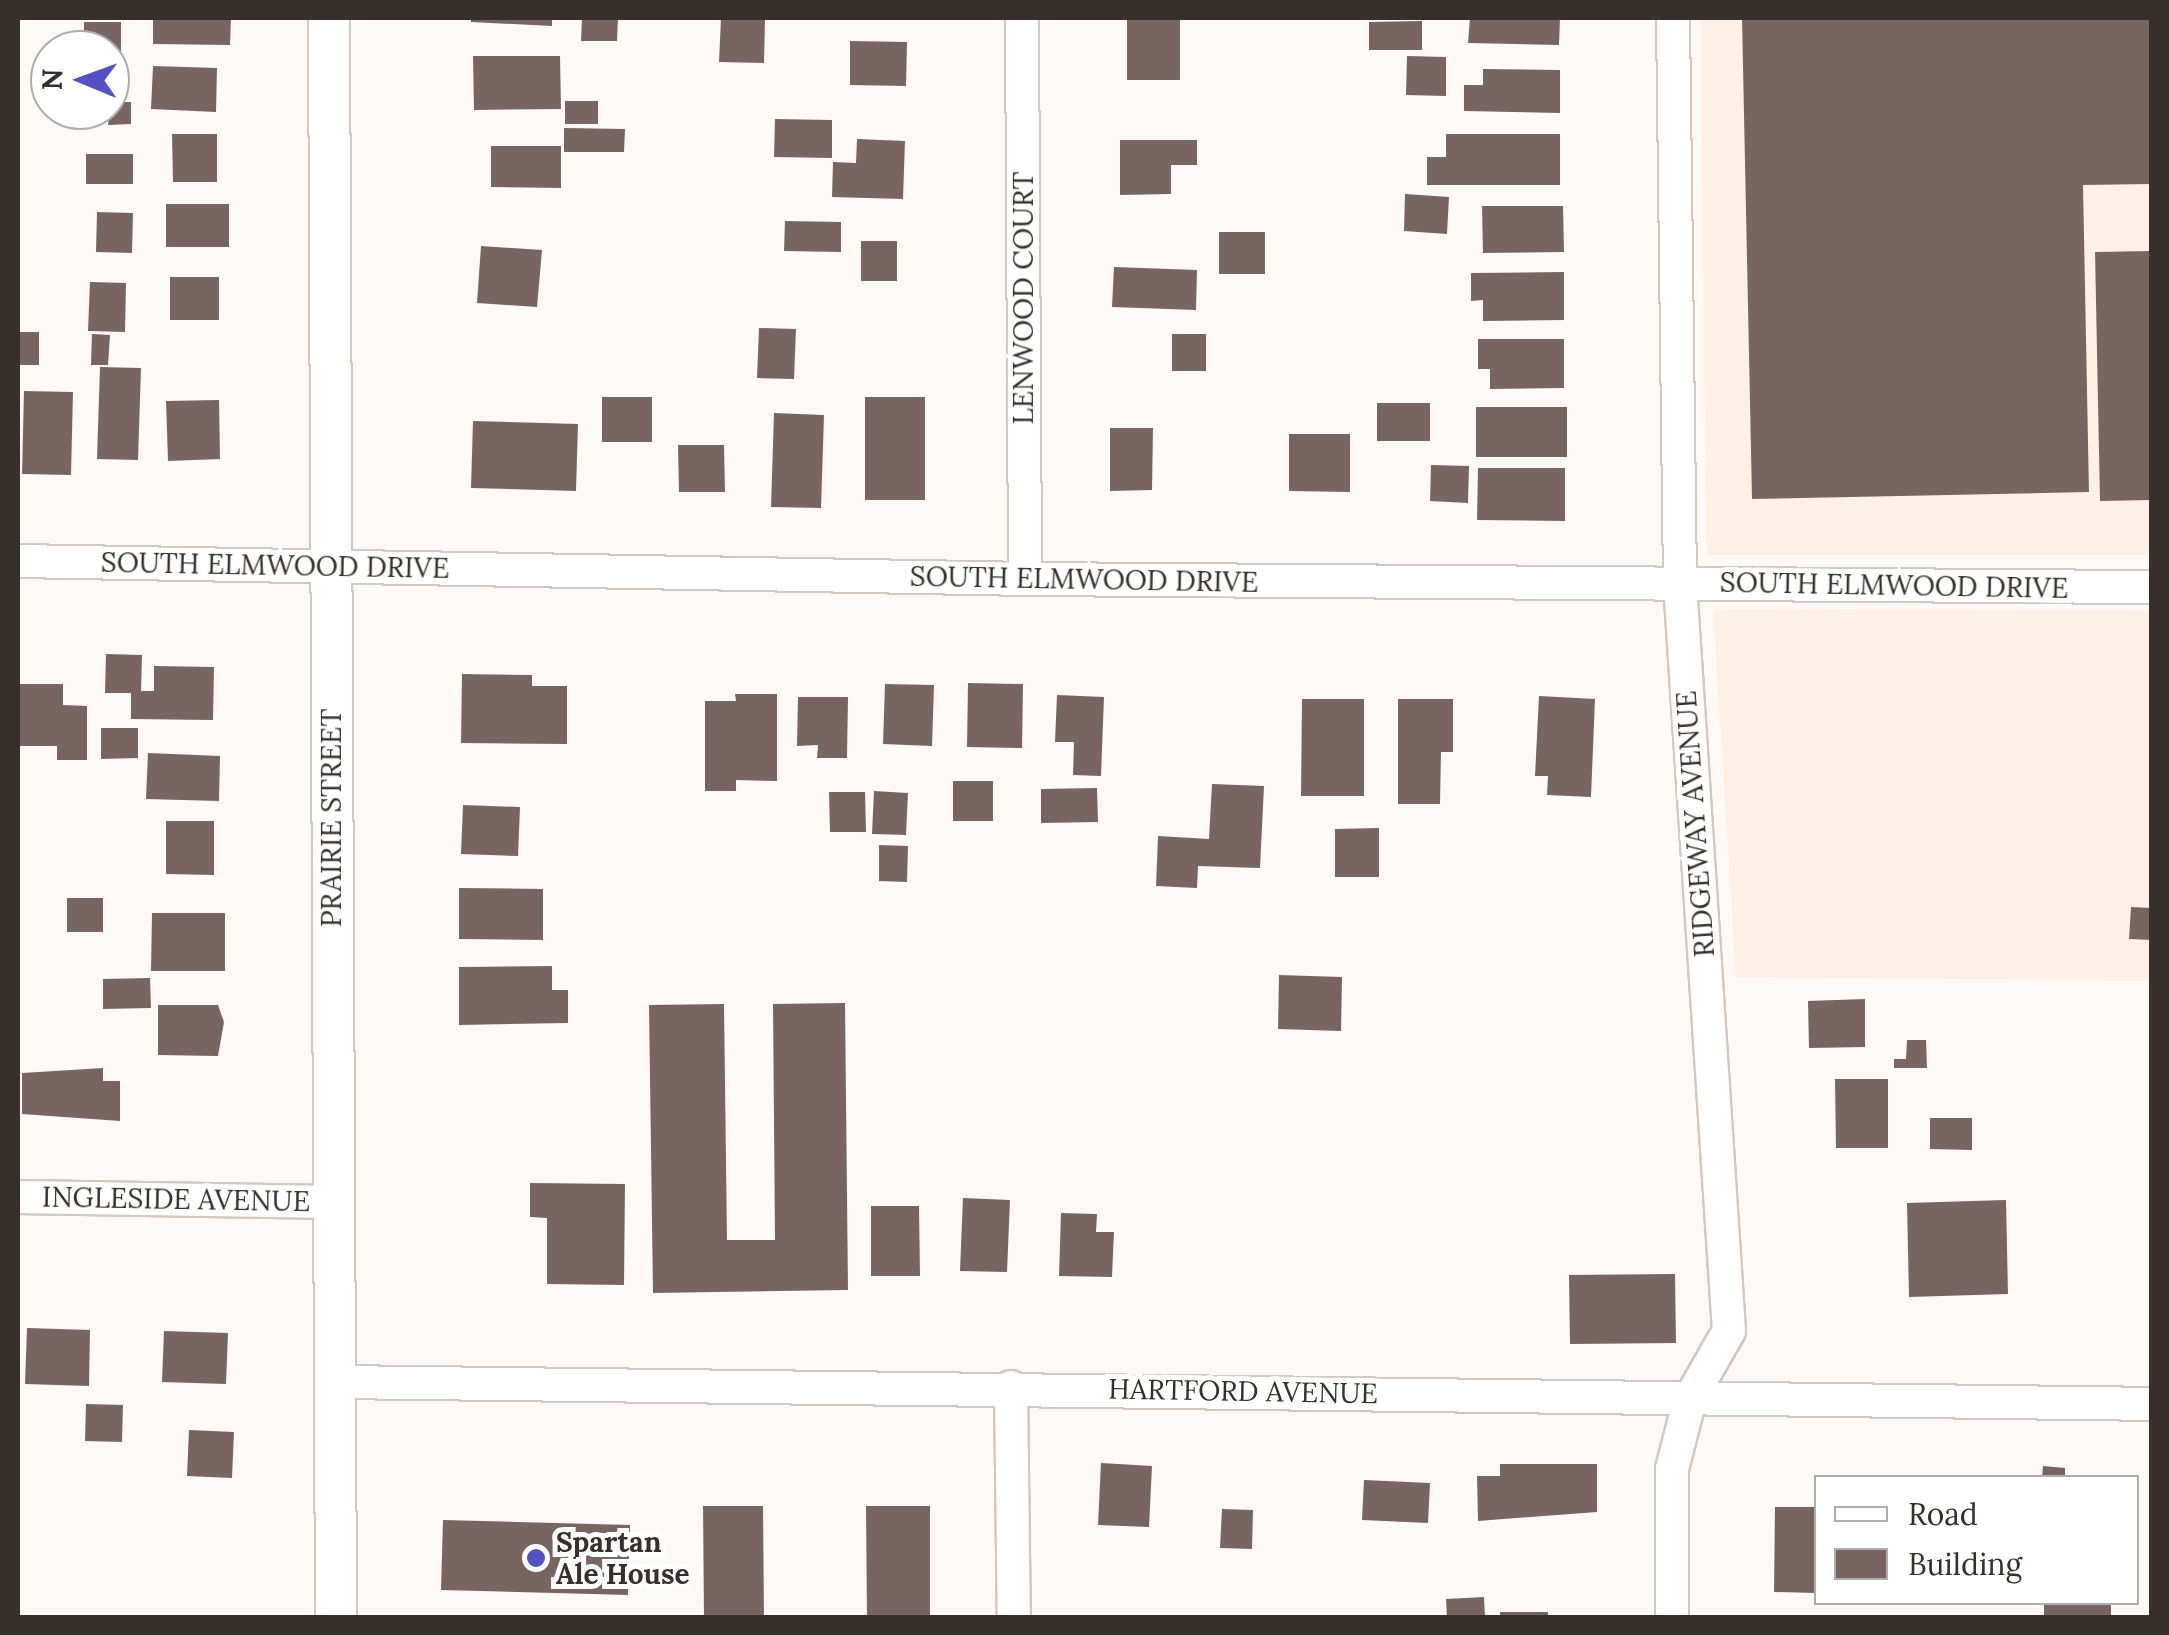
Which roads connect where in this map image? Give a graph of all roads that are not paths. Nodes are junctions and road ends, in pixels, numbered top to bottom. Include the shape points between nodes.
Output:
1 (329, 18) edge
2 (1022, 18) edge
3 (1672, 18) edge
4 (18, 561) edge
5 (329, 565) junction
6 (1025, 579) junction
7 (1680, 583) junction
8 (2152, 587) edge
9 (18, 1197) edge
10 (334, 1202) junction
11 (335, 1382) junction
12 (1012, 1386) junction
13 (1690, 1399) junction
14 (2152, 1404) edge
15 (336, 1618) edge
16 (1014, 1618) edge
17 (1672, 1618) edge

1 - 5 street, PRAIRIE STREET
2 - 6 street, LENWOOD COURT
3 - 7 street, RIDGEWAY AVENUE
4 - 5 street, SOUTH ELMWOOD DRIVE
5 - 6 street, SOUTH ELMWOOD DRIVE
5 - 10 street, PRAIRIE STREET
6 - 7 street, SOUTH ELMWOOD DRIVE
7 - 8 street, SOUTH ELMWOOD DRIVE
7 - 13 street, RIDGEWAY AVENUE via 1729,1330
9 - 10 street, INGLESIDE AVENUE
10 - 11 street, PRAIRIE STREET
11 - 12 street, HARTFORD AVENUE
11 - 15 street, PRAIRIE STREET
12 - 13 street, HARTFORD AVENUE
12 - 16 street
13 - 14 street, HARTFORD AVENUE
13 - 17 street, RIDGEWAY AVENUE via 1672,1469

